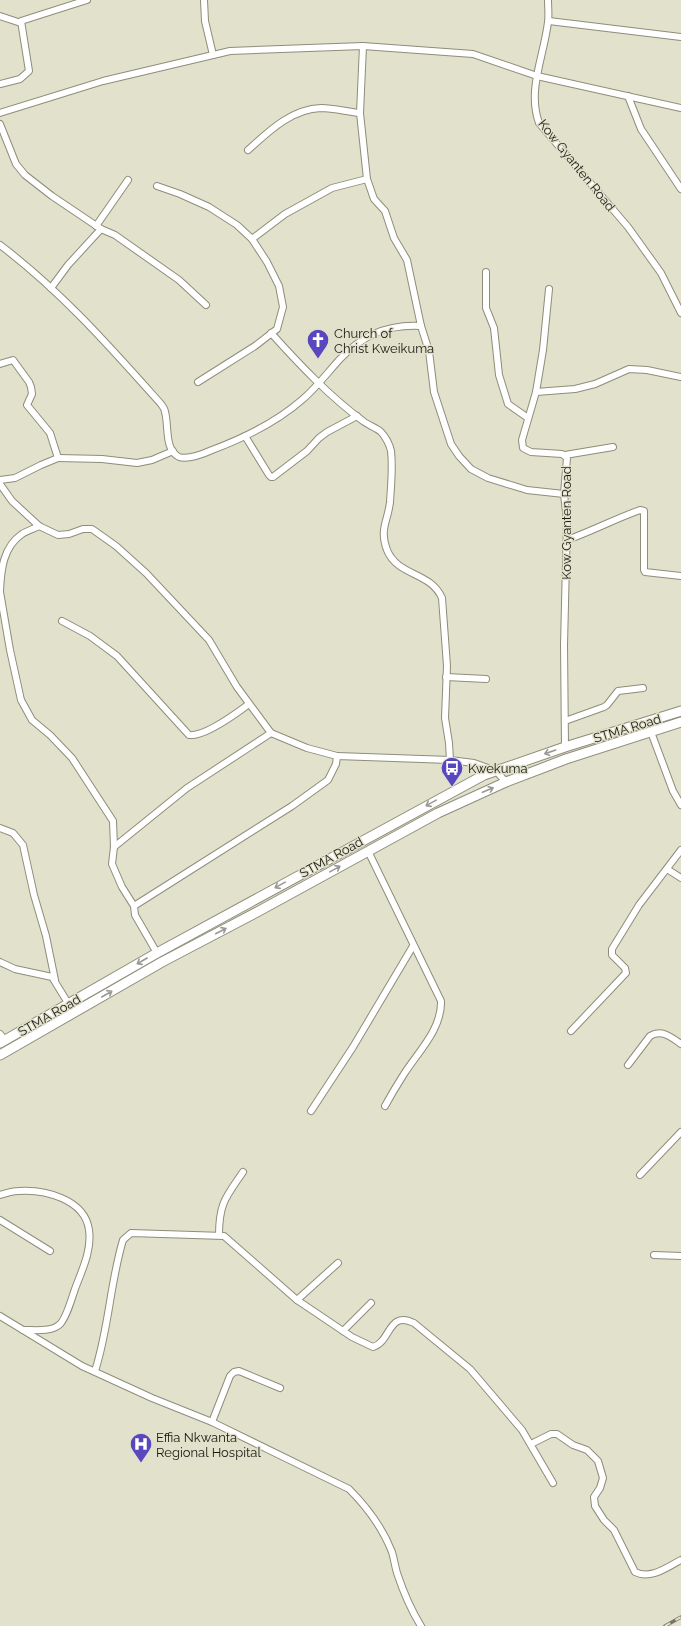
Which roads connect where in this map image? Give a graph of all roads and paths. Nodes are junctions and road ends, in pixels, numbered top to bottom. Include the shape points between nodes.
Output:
1 (87, 0) edge
2 (204, 0) edge
3 (548, 0) edge
4 (0, 16) edge
5 (549, 20) junction
6 (21, 23) junction
7 (681, 37) edge
8 (363, 46) junction
9 (213, 55) junction
10 (538, 76) junction
11 (0, 84) edge
12 (628, 96) junction
13 (681, 108) edge
14 (360, 113) junction
15 (0, 114) edge
16 (0, 124) edge
17 (248, 150) dead end
18 (367, 179) junction
19 (128, 180) dead end
20 (157, 186) dead end
21 (681, 189) edge
22 (99, 227) junction
23 (252, 239) junction
24 (0, 245) edge
25 (486, 272) dead end
26 (51, 288) junction
27 (549, 289) dead end
28 (206, 305) dead end
29 (681, 313) edge
30 (421, 326) junction
31 (270, 333) junction
32 (0, 364) edge
33 (681, 377) edge
34 (198, 382) dead end
35 (319, 383) junction
36 (536, 392) junction
37 (356, 416) junction
38 (528, 418) junction
39 (245, 436) junction
40 (613, 447) dead end
41 (173, 451) junction
42 (565, 455) junction
43 (58, 458) junction
44 (0, 480) edge
45 (0, 484) edge
46 (564, 494) junction
47 (39, 526) junction
48 (567, 540) junction
49 (681, 576) edge
50 (0, 592) edge
51 (62, 621) dead end
52 (446, 677) junction
53 (486, 680) dead end
54 (643, 688) dead end
55 (249, 704) junction
56 (681, 711) edge
57 (565, 721) junction
58 (681, 722) edge
59 (651, 732) junction
60 (271, 733) junction
61 (565, 746) junction
62 (337, 756) junction
63 (450, 760) junction
64 (496, 771) junction
65 (506, 782) junction
66 (681, 805) edge
67 (0, 828) edge
68 (114, 847) junction
69 (681, 850) edge
70 (368, 851) junction
71 (667, 870) junction
72 (681, 878) edge
73 (134, 906) junction
74 (413, 946) junction
75 (157, 953) junction
76 (0, 962) edge
77 (55, 980) junction
78 (68, 1003) junction
79 (571, 1031) dead end
80 (2, 1039) edge
81 (681, 1044) edge
82 (0, 1055) edge
83 (628, 1065) dead end
84 (384, 1106) dead end
85 (311, 1111) dead end
86 (681, 1132) edge
87 (243, 1172) dead end
88 (640, 1175) dead end
89 (0, 1195) edge
90 (0, 1220) edge
91 (219, 1235) junction
92 (50, 1251) dead end
93 (654, 1256) dead end
94 (681, 1256) edge
95 (338, 1263) dead end
96 (297, 1300) junction
97 (371, 1303) dead end
98 (0, 1316) edge
99 (23, 1330) junction
100 (343, 1331) junction
101 (95, 1371) junction
102 (280, 1388) dead end
103 (212, 1422) junction
104 (531, 1444) junction
105 (553, 1483) dead end
106 (681, 1560) edge
107 (421, 1626) edge

1 - 6 street via 23,19
2 - 9 street via 205,21
3 - 5 street, Kow Gyanten Road
4 - 6 street
5 - 7 street
5 - 10 street, Kow Gyanten Road
6 - 11 street via 29,71 20,79
8 - 9 street via 230,51
8 - 10 street via 473,54
8 - 14 street
9 - 15 street via 104,81
10 - 12 street
10 - 29 street, Kow Gyanten Road via 534,108 539,124 628,227 661,274
12 - 13 street
12 - 21 street via 642,129
14 - 17 street via 320,108 299,112 272,128
14 - 18 street
16 - 22 street via 16,164 25,174 52,196
18 - 23 street via 332,188 292,210
18 - 30 street via 374,199 385,211 394,238 407,260
19 - 22 street
20 - 23 street via 209,207 237,225
22 - 26 street
22 - 28 street via 115,235 178,280
23 - 31 street via 279,286 283,308 277,329
24 - 26 street
25 - 38 street via 486,308 494,328 498,376 508,404
26 - 41 street via 94,330 161,404 165,411
27 - 36 street, Kow Gyanten Road
30 - 35 street via 399,326 374,333 341,357
30 - 46 street via 429,351 434,392 458,456 471,469 488,478 527,490
31 - 34 street via 255,346
31 - 35 street
32 - 43 street via 13,360 29,382 32,394 27,404 50,433
33 - 36 street via 629,369 595,384 575,389
35 - 37 street
35 - 39 street via 280,416
36 - 38 street, Kow Gyanten Road
37 - 39 street via 327,432 273,477 270,477
37 - 52 street via 380,432 390,448 390,503 383,533 387,550 400,566 426,580 442,598
38 - 42 street, Kow Gyanten Road via 522,440 523,448 531,452
39 - 41 street via 188,457 179,457
40 - 42 street
41 - 43 street via 137,463
42 - 46 street, Kow Gyanten Road via 567,458
43 - 44 street via 15,478
45 - 47 street via 12,501
46 - 48 street, Kow Gyanten Road
47 - 50 street via 22,534 8,549 2,568
47 - 55 street via 58,535 92,529 116,546 146,573 209,640
48 - 49 street via 612,520 640,510 644,511 645,572
48 - 57 street, Kow Gyanten Road
50 - 68 street via 21,700 32,720 72,758 111,817 114,825
51 - 55 street via 90,636 117,656 189,735 198,735 216,726
52 - 53 street
52 - 63 street via 445,718
54 - 57 street via 618,691 604,707
55 - 60 street
56 - 61 main road, STMA Road
57 - 61 street, Kow Gyanten Road
58 - 59 main road, STMA Road
59 - 65 main road, STMA Road via 566,759
59 - 66 street via 673,791
60 - 62 street via 307,748
60 - 68 street via 187,788
61 -> 64 main road, STMA Road
62 - 63 street
62 - 73 street via 328,780 292,806
63 - 64 street via 474,763
64 - 65 street
64 -> 75 main road, STMA Road via 484,775
70 -> 65 main road, STMA Road via 438,813
67 - 77 street via 13,833 23,845
68 - 73 street via 112,864
69 - 71 street
70 - 74 street
82 -> 70 main road, STMA Road via 162,962
71 - 72 street
71 - 79 street via 639,905 612,949 612,955 626,968 626,973
73 - 75 street via 135,915
74 - 84 street via 441,1001 441,1011 432,1033
74 - 85 street via 353,1047
75 -> 78 main road, STMA Road
76 - 77 street
77 - 78 street
78 - 80 main road, STMA Road
81 - 83 street via 667,1034 655,1033
86 - 88 street
87 - 91 street via 221,1208
89 - 99 street via 18,1191 47,1193 59,1197 83,1213 90,1231 86,1259 62,1322 53,1329
90 - 92 street
91 - 96 street via 230,1240
91 - 101 street via 208,1237 131,1233 125,1237 116,1265 102,1349
93 - 94 street
95 - 96 street
96 - 100 street
97 - 100 street
98 - 99 street
99 - 101 street via 82,1366
100 - 104 street via 373,1347 378,1345 395,1323 403,1319 414,1323 470,1369
101 - 103 street
102 - 103 street via 239,1371 234,1372 230,1376
103 - 107 street via 349,1489 362,1502 392,1552 408,1601
104 - 105 street
104 - 106 street via 551,1434 557,1434 573,1445 587,1450 598,1461 603,1478 594,1497 595,1506 614,1530 635,1572 651,1575

